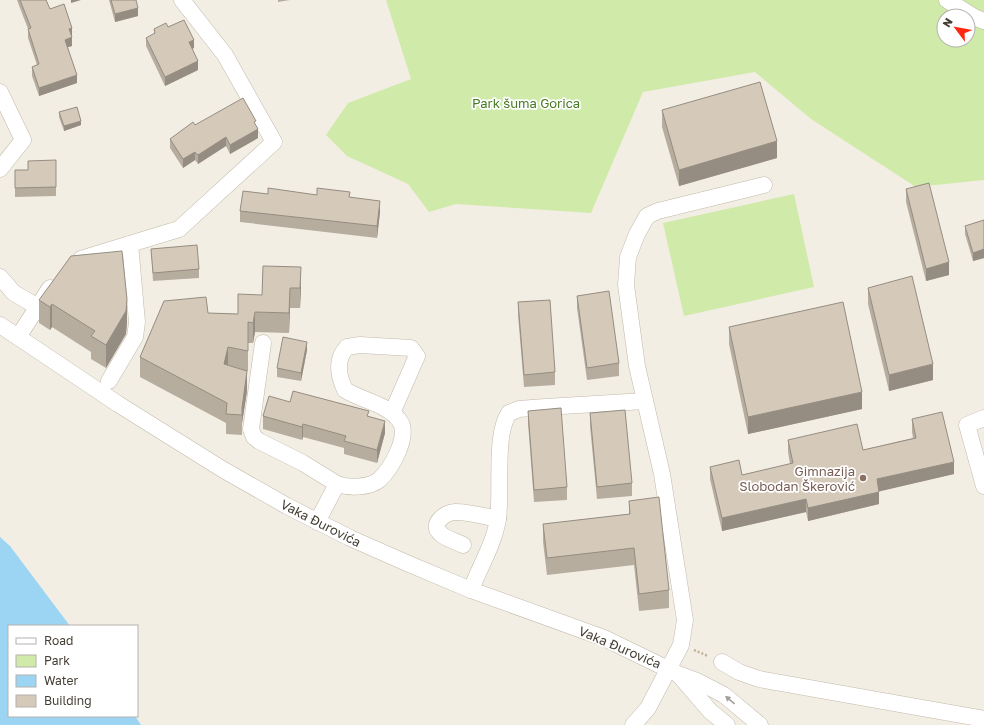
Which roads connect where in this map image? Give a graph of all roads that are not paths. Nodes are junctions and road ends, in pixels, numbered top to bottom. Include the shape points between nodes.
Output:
1 (182, 0) edge
2 (947, 0) edge
3 (984, 20) edge
4 (0, 92) edge
5 (0, 169) edge
6 (764, 185) dead end
7 (130, 244) junction
8 (0, 277) edge
9 (38, 307) junction
10 (0, 325) edge
11 (18, 337) junction
12 (263, 343) dead end
13 (109, 381) dead end
14 (645, 401) junction
15 (392, 413) junction
16 (984, 418) edge
17 (337, 484) junction
18 (984, 486) edge
19 (498, 518) junction
20 (317, 522) junction
21 (463, 544) dead end
22 (471, 590) junction
23 (722, 662) road end
24 (673, 671) junction
25 (984, 719) edge
26 (633, 725) edge
27 (727, 725) edge
28 (760, 725) edge

1 - 7 street via 224,55 274,142 179,229
2 - 3 street via 974,17
4 - 5 street via 23,140
6 - 14 street, Vaka Đurovića via 658,211 647,216 637,234 628,257 626,285 637,366
7 - 9 street via 83,258 64,272
7 - 13 street via 137,322 135,337
8 - 9 street via 14,293
9 - 11 street
10 - 11 street, Vaka Đurovića
11 - 20 street, Vaka Đurovića via 222,469
12 - 17 street via 251,429 254,437
14 - 19 street via 519,409 509,412 502,427
14 - 24 street, Vaka Đurovića via 662,474 685,620
15 - 15 street via 345,390 337,369 342,352 347,347 412,348 415,351 417,356
15 - 17 street via 400,420 402,440 386,471 369,485
16 - 18 street via 967,425
17 - 20 street
19 - 21 street via 454,512 444,514 438,522 437,529 440,534
19 - 22 street via 492,543
20 - 22 street, Vaka Đurovića
22 - 24 street, Vaka Đurovića via 604,638
23 - 25 street via 739,672 759,678
24 - 26 street
24 - 27 street, Vaka Đurovića via 710,711
28 -> 24 street, Vaka Đurovića via 724,695

